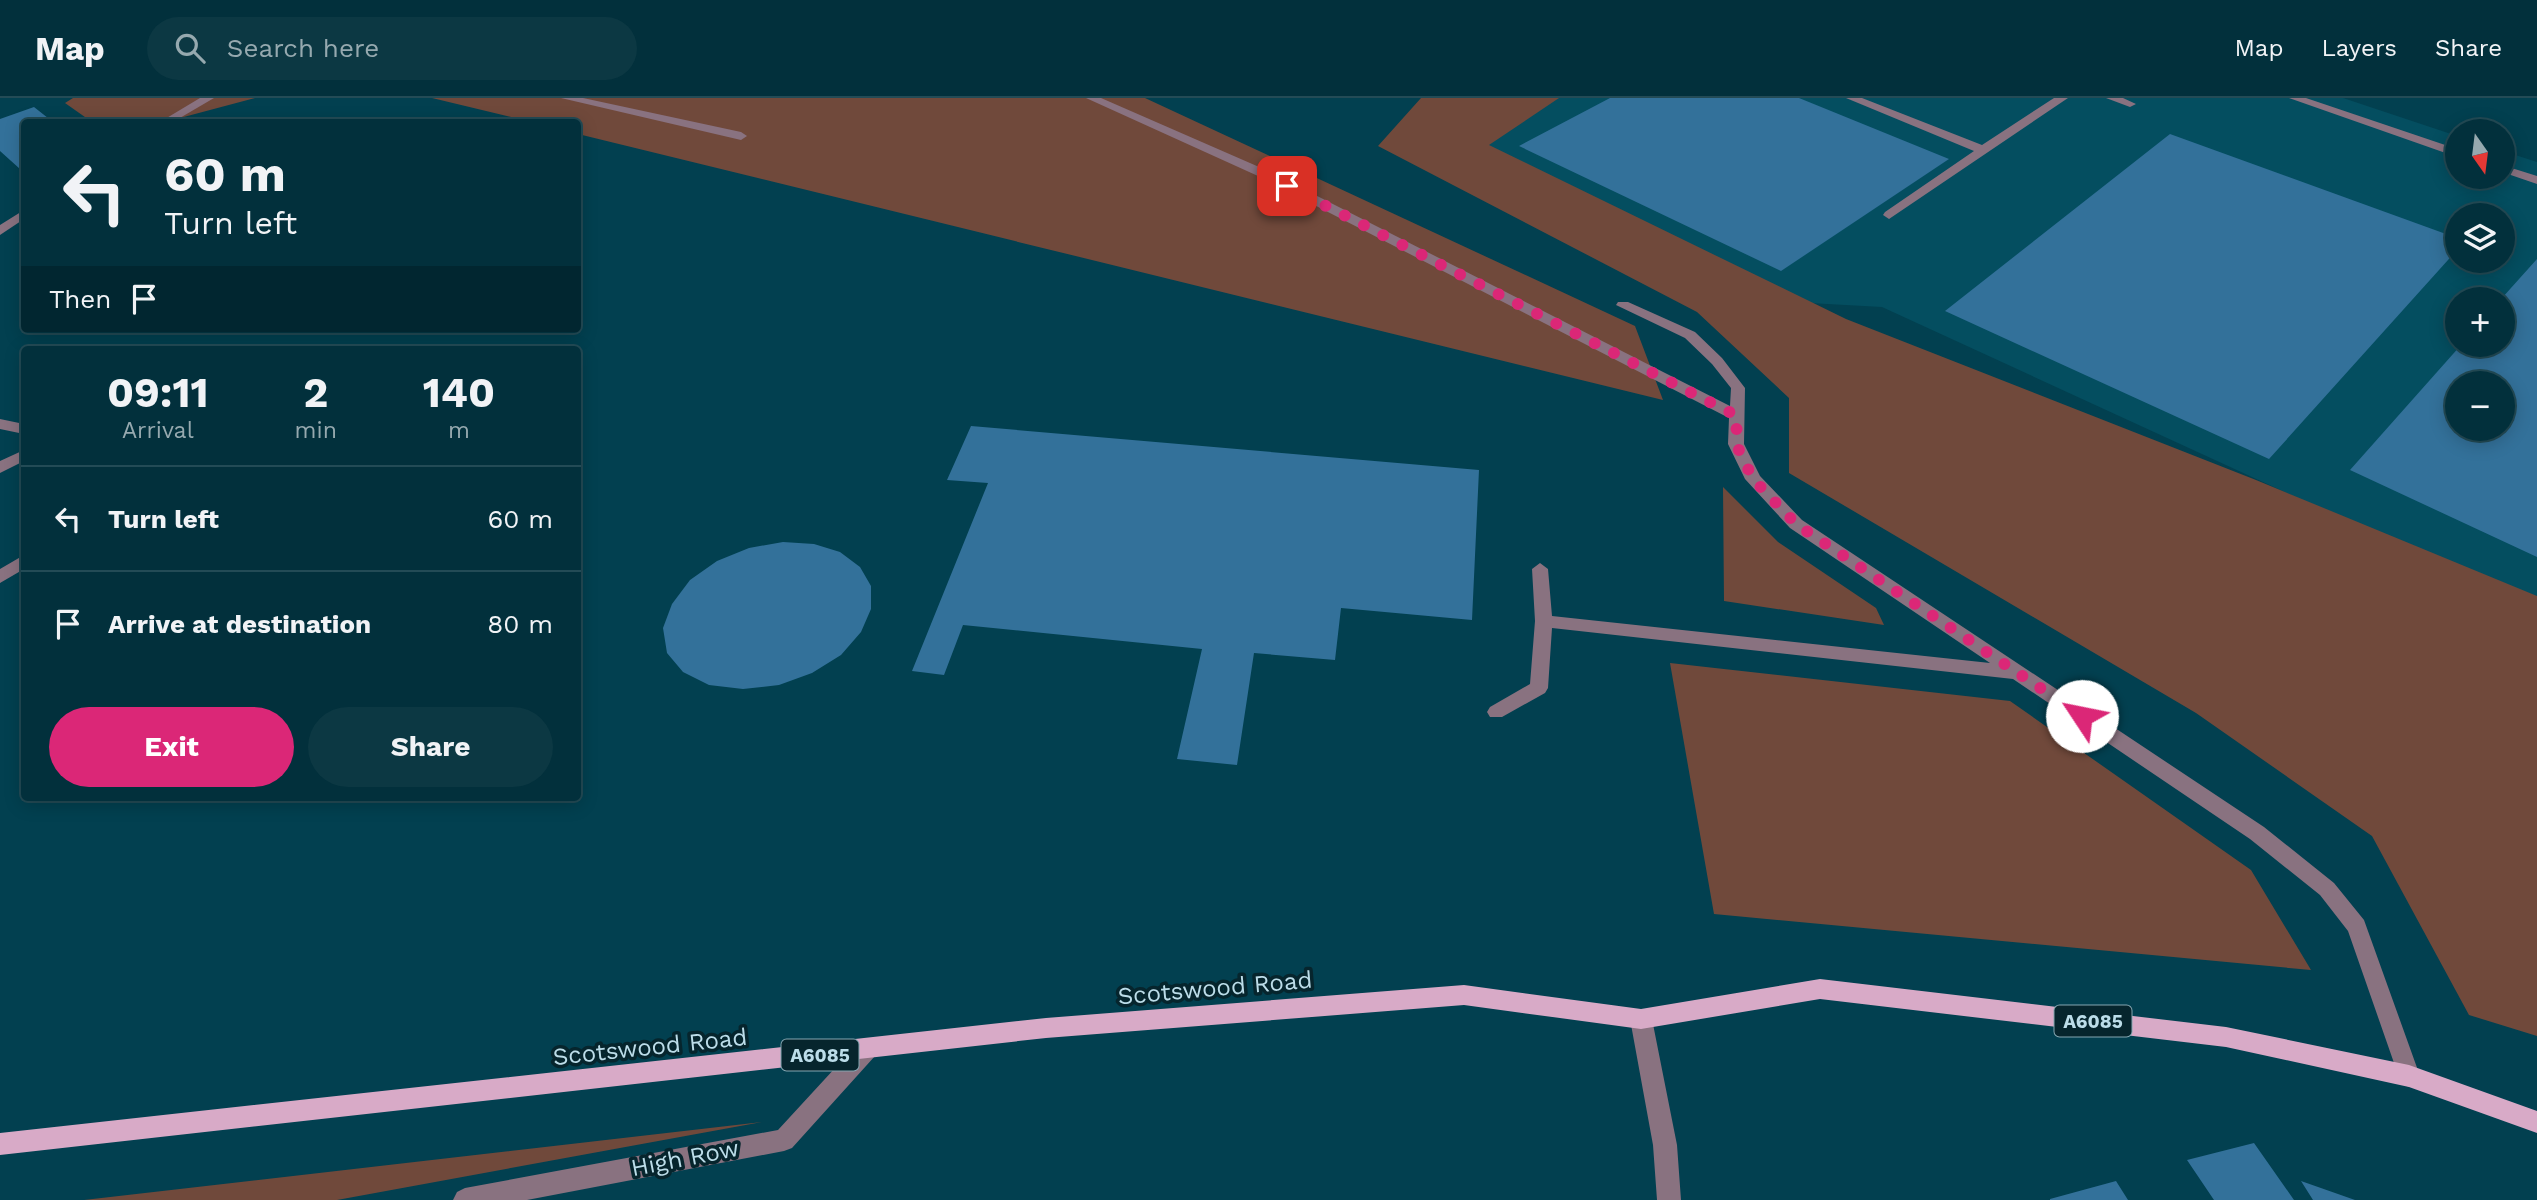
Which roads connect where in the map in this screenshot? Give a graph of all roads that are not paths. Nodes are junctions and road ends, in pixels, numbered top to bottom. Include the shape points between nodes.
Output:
1 (208, 98) edge
2 (567, 98) edge
3 (1092, 98) edge
4 (1852, 98) edge
5 (2062, 98) edge
6 (2112, 98) edge
7 (2295, 98) edge
8 (2130, 104) dead end
9 (171, 119) edge
10 (741, 136) dead end
11 (2445, 149) edge
12 (1983, 150) junction
13 (2515, 172) edge
14 (2537, 180) edge
15 (1889, 215) dead end
16 (21, 216) edge
17 (0, 231) edge
18 (1623, 304) dead end
19 (1737, 416) junction
20 (0, 424) edge
21 (21, 428) edge
22 (21, 457) edge
23 (0, 468) edge
24 (21, 563) edge
25 (1540, 569) dead end
26 (0, 577) edge
27 (1544, 621) junction
28 (2016, 672) junction
29 (1496, 712) dead end
30 (1641, 1019) junction
31 (867, 1049) junction
32 (2409, 1076) junction
33 (2537, 1122) edge
34 (0, 1144) edge
35 (465, 1200) edge
36 (1669, 1200) edge

1 - 9 street
2 - 10 street
3 - 19 street via 1262,173
4 - 12 street
5 - 12 street
6 - 8 street
7 - 11 street
12 - 15 street
13 - 14 street
16 - 17 street
18 - 19 street via 1690,335 1717,361 1738,388
19 - 28 street via 1736,444 1753,479 1796,524
20 - 21 street
22 - 23 street
24 - 26 street
25 - 27 street
27 - 28 street
27 - 29 street via 1539,688
28 - 32 street via 2257,833 2327,889 2357,926
30 - 31 main road, Scotswood Road / A6085 via 1464,995 1046,1028
30 - 32 main road, A6085 via 1820,989 2226,1037
30 - 36 street via 1665,1145
31 - 34 main road, Scotswood Road / A6085
31 - 35 street, High Row via 785,1140
32 - 33 main road, A6085

